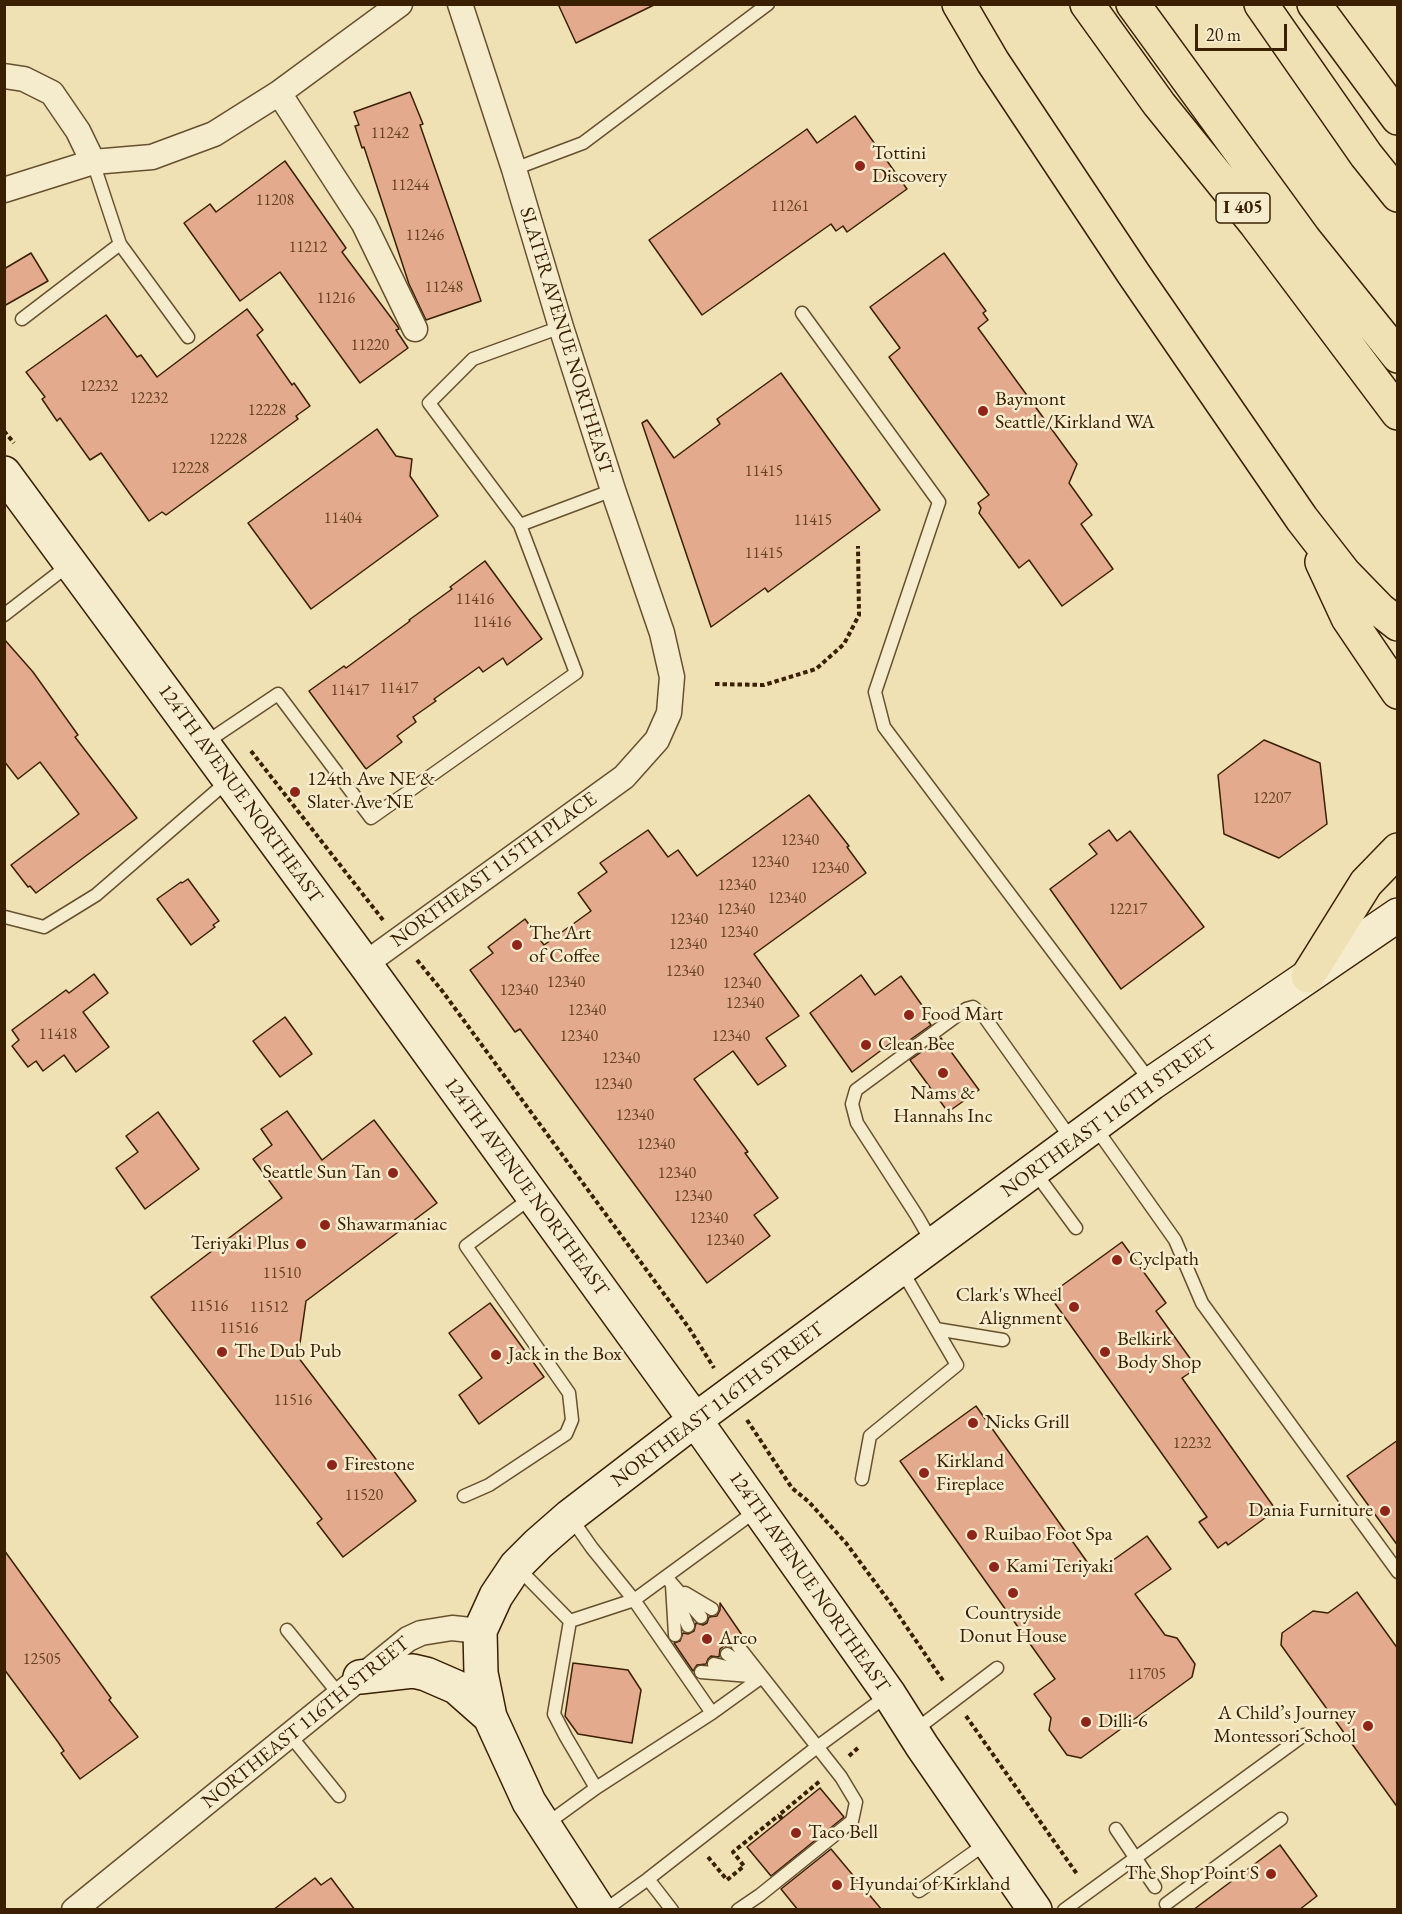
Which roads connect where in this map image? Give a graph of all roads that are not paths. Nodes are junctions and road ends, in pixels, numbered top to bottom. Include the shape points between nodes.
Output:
1 (400, 4) edge
2 (460, 4) edge
3 (768, 4) edge
4 (959, 4) edge
5 (1087, 4) edge
6 (1133, 4) edge
7 (1261, 4) edge
8 (1314, 4) edge
9 (4, 76) edge
10 (279, 93) junction
11 (1398, 118) edge
12 (93, 162) junction
13 (514, 169) junction
14 (4, 190) edge
15 (1398, 195) edge
16 (120, 244) junction
17 (802, 313) dead end
18 (22, 319) dead end
19 (561, 327) junction
20 (416, 329) dead end
21 (188, 337) dead end
22 (1398, 356) edge
23 (1398, 413) edge
24 (4, 473) edge
25 (613, 490) junction
26 (1302, 519) junction
27 (520, 525) junction
28 (71, 563) junction
29 (4, 615) edge
30 (1398, 624) edge
31 (1398, 692) edge
32 (204, 744) junction
33 (624, 777) joint
34 (230, 779) junction
35 (1398, 850) edge
36 (1398, 915) edge
37 (5, 917) edge
38 (366, 964) junction
39 (1308, 976) junction
40 (1152, 1083) junction
41 (1083, 1134) junction
42 (1034, 1170) junction
43 (533, 1196) junction
44 (1076, 1228) dead end
45 (933, 1245) junction
46 (901, 1269) junction
47 (936, 1329) junction
48 (1004, 1340) dead end
49 (695, 1420) junction
50 (862, 1479) dead end
51 (464, 1496) dead end
52 (759, 1509) junction
53 (570, 1516) junction
54 (516, 1566) junction
55 (1398, 1572) edge
56 (669, 1581) junction
57 (634, 1600) junction
58 (712, 1609) dead end
59 (701, 1617) dead end
60 (570, 1621) junction
61 (688, 1626) dead end
62 (287, 1630) dead end
63 (480, 1631) junction
64 (675, 1635) dead end
65 (738, 1646) dead end
66 (727, 1654) dead end
67 (714, 1664) dead end
68 (998, 1668) dead end
69 (701, 1672) dead end
70 (762, 1677) junction
71 (349, 1685) junction
72 (889, 1694) junction
73 (712, 1713) junction
74 (490, 1717) junction
75 (913, 1732) junction
76 (289, 1734) junction
77 (1304, 1735) dead end
78 (817, 1747) junction
79 (596, 1788) junction
80 (339, 1796) dead end
81 (1281, 1819) dead end
82 (544, 1826) junction
83 (1116, 1829) dead end
84 (989, 1841) junction
85 (1135, 1858) junction
86 (648, 1879) junction
87 (1155, 1887) dead end
88 (919, 1891) dead end
89 (1166, 1904) dead end
90 (74, 1910) edge
91 (599, 1910) edge
92 (605, 1910) edge
93 (672, 1910) edge
94 (738, 1910) edge
95 (1035, 1910) edge
96 (1064, 1910) edge

1 - 10 street
2 - 13 street, SLATER AVENUE NORTHEAST
3 - 13 lane via 583,143
4 - 26 highway via 1126,263
5 - 23 highway, I 405 via 1159,104 1256,224
6 - 22 highway, I 405 via 1304,239
7 - 15 highway
8 - 11 highway
9 - 12 street via 24,79 52,93
10 - 12 street via 214,134 152,157
10 - 20 street via 364,224
12 - 14 street
12 - 16 lane
13 - 19 street, SLATER AVENUE NORTHEAST
16 - 18 lane
16 - 21 lane
17 - 40 lane via 939,502 875,692 884,727
19 - 25 street, SLATER AVENUE NORTHEAST
19 - 27 lane via 473,359 429,403
24 - 28 main road, 124TH AVENUE NORTHEAST
25 - 27 lane
25 - 33 street, SLATER AVENUE NORTHEAST via 662,633 672,678 669,713 657,740
26 - 30 highway via 1344,573
26 - 31 highway via 1348,618
27 - 32 lane via 576,672 371,818 278,694
28 - 29 lane
28 - 32 main road, 124TH AVENUE NORTHEAST
32 - 34 main road, 124TH AVENUE NORTHEAST
33 - 38 street, NORTHEAST 115TH PLACE
34 - 37 lane via 96,895 44,927
34 - 38 main road, 124TH AVENUE NORTHEAST
35 - 39 highway via 1366,884
36 - 39 main road, NORTHEAST 116TH STREET
38 - 43 main road, 124TH AVENUE NORTHEAST
39 - 40 main road, NORTHEAST 116TH STREET
40 - 41 main road, NORTHEAST 116TH STREET
41 - 42 main road, NORTHEAST 116TH STREET
41 - 45 lane via 973,1007 856,1090 852,1104 857,1123
41 - 55 lane via 1175,1240 1203,1303
42 - 44 lane
42 - 45 main road, NORTHEAST 116TH STREET
43 - 49 main road, 124TH AVENUE NORTHEAST
43 - 51 lane via 466,1246 569,1393 572,1420 566,1434 489,1485
45 - 46 main road, NORTHEAST 116TH STREET
46 - 47 lane
46 - 49 main road, NORTHEAST 116TH STREET
47 - 48 lane
47 - 50 lane via 957,1365 870,1436
49 - 52 main road, 124TH AVENUE NORTHEAST
49 - 53 main road, NORTHEAST 116TH STREET
52 - 56 lane via 715,1539
52 - 72 main road, 124TH AVENUE NORTHEAST
53 - 54 main road, NORTHEAST 116TH STREET
53 - 57 lane
54 - 60 lane
54 - 63 main road, NORTHEAST 116TH STREET
56 - 57 lane
56 - 58 lane
56 - 59 lane
56 - 61 lane
56 - 64 lane
57 - 60 lane
57 - 73 lane
60 - 79 lane via 554,1714
62 - 71 lane
63 - 71 street, NORTHEAST 116TH STREET via 452,1628 421,1633
63 - 74 main road via 481,1673
65 - 70 lane
66 - 70 lane
67 - 70 lane
68 - 75 lane
69 - 70 lane
70 - 73 lane
70 - 78 lane
71 - 74 main road via 413,1671 456,1687
71 - 76 street, NORTHEAST 116TH STREET
72 - 75 main road, 124TH AVENUE NORTHEAST
72 - 78 lane
73 - 79 lane
74 - 82 main road
75 - 84 main road, 124TH AVENUE NORTHEAST
76 - 80 lane
76 - 90 street, NORTHEAST 116TH STREET
77 - 85 lane
78 - 86 lane
78 - 94 lane via 856,1802 852,1821
79 - 82 lane
81 - 89 lane
82 - 91 main road
83 - 85 lane
84 - 88 lane
84 - 95 main road, 124TH AVENUE NORTHEAST
85 - 87 lane
85 - 96 lane
86 - 92 lane
86 - 93 lane

